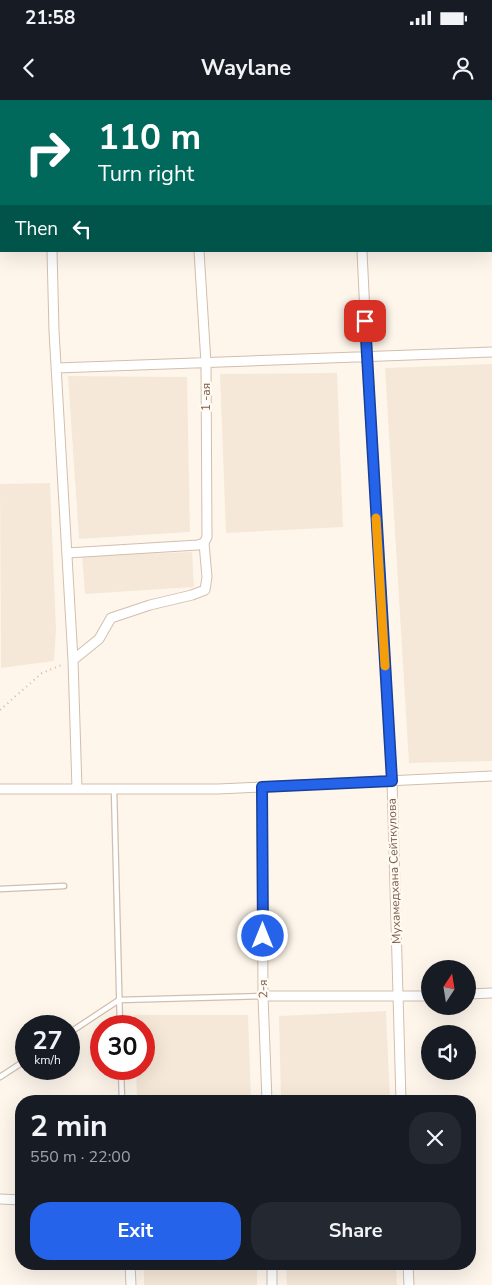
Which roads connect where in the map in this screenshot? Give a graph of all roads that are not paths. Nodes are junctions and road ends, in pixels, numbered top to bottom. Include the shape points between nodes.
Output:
1 (52, 252) edge
2 (199, 252) edge
3 (362, 252) edge
4 (492, 352) edge
5 (367, 356) junction
6 (206, 363) junction
7 (57, 368) junction
8 (204, 543) junction
9 (67, 553) junction
10 (73, 660) junction
11 (492, 776) edge
12 (392, 781) junction
13 (262, 787) junction
14 (0, 789) edge
15 (77, 789) junction
16 (114, 789) junction
17 (64, 886) dead end
18 (0, 889) edge
19 (492, 993) edge
20 (476, 994) edge
21 (263, 996) junction
22 (421, 996) edge
23 (398, 997) junction
24 (120, 1000) junction
25 (120, 1015) edge
26 (80, 1025) edge
27 (15, 1067) edge
28 (0, 1077) edge
29 (121, 1080) edge
30 (122, 1095) edge
31 (267, 1095) edge
32 (401, 1095) edge
33 (0, 1198) edge
34 (15, 1199) edge
35 (130, 1270) edge
36 (272, 1270) edge
37 (408, 1270) edge
38 (131, 1285) edge
39 (272, 1285) edge
40 (409, 1285) edge

1 - 7 street
2 - 6 street, 1 -ая
3 - 5 street, Мухамедхана Сейткулова
4 - 5 street
5 - 6 street
5 - 12 street, Мухамедхана Сейткулова
6 - 7 street
6 - 8 street, 1 -ая via 207,537
7 - 9 street
8 - 9 street
8 - 10 street, 1 -ая via 205,590 111,618 99,640
9 - 10 street
10 - 15 street
11 - 12 street
12 - 13 street
12 - 23 street, Мухамедхана Сейткулова
13 - 16 street
13 - 21 street, 2-я
14 - 15 street
15 - 16 street
16 - 24 lane
17 - 18 lane
19 - 20 street
21 - 23 street
21 - 24 lane
21 - 31 street, 2-я
22 - 23 street
23 - 32 street, Мухамедхана Сейткулова
24 - 25 lane
24 - 26 lane
27 - 28 lane
29 - 30 lane
33 - 34 street
35 - 38 street
36 - 39 street
37 - 40 street

